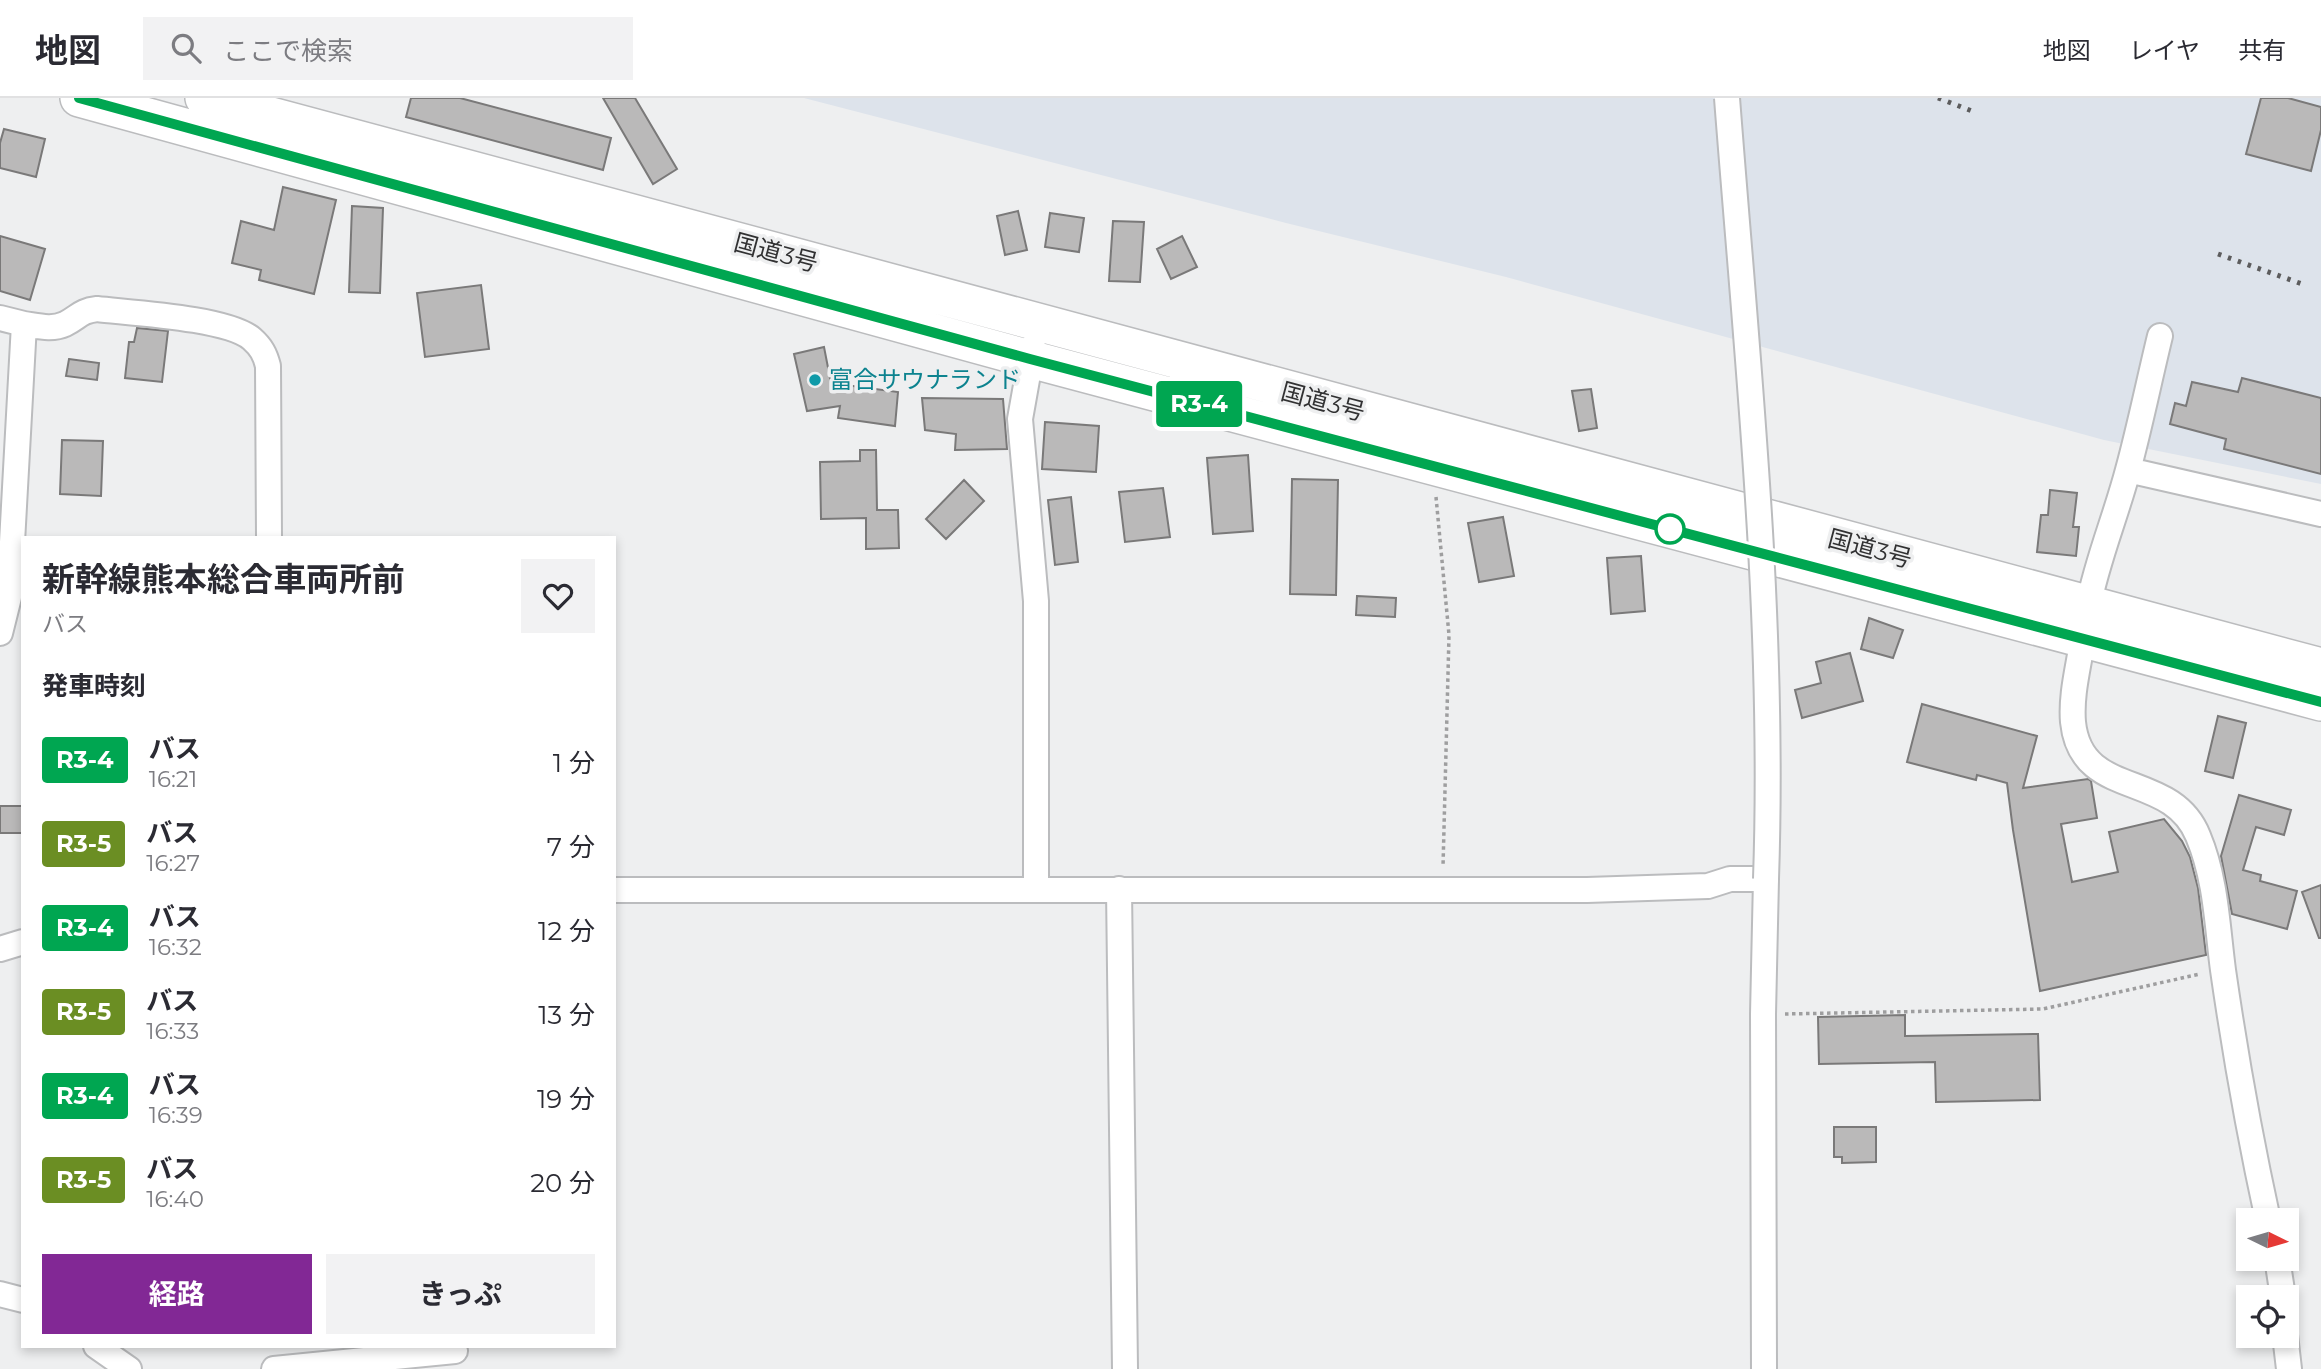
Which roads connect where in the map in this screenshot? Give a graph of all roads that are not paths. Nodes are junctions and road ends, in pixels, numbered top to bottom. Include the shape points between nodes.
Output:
1 (79, 98) edge
2 (204, 98) edge
3 (1727, 98) edge
4 (277, 122) edge
5 (0, 318) edge
6 (24, 324) junction
7 (2160, 336) dead end
8 (1034, 342) junction
9 (2128, 470) junction
10 (2321, 514) edge
11 (269, 536) edge
12 (2085, 622) junction
13 (0, 633) edge
14 (2321, 667) edge
15 (2321, 702) edge
16 (1766, 879) junction
17 (1119, 889) junction
18 (616, 890) edge
19 (1036, 890) junction
20 (21, 943) edge
21 (0, 949) edge
22 (2267, 1208) edge
23 (0, 1294) edge
24 (21, 1299) edge
25 (99, 1348) edge
26 (2287, 1348) edge
27 (455, 1355) edge
28 (129, 1369) edge
29 (274, 1369) edge
30 (1125, 1369) edge
31 (1764, 1369) edge
32 (2290, 1369) edge

1 - 4 highway, 国道3号
2 - 4 highway, 国道3号
3 - 16 street, bridge via 1766,619
4 - 8 highway, 国道3号
5 - 6 street
6 - 11 street via 52,328 83,310 97,309 226,326 250,337 264,351 268,366
6 - 13 street via 9,597
7 - 9 street
8 - 12 highway, 国道3号
8 - 12 highway, 国道3号 via 1433,467
8 - 19 street via 1020,419 1037,601
9 - 10 street
9 - 12 street
12 - 14 highway, 国道3号
12 - 15 highway, 国道3号
12 - 22 street via 2073,690 2073,723 2081,752 2099,771 2156,792 2178,806 2197,833 2211,875 2223,969
16 - 17 street via 1730,879 1709,886 1600,889
16 - 31 street
17 - 19 street
17 - 30 street
18 - 19 street
20 - 21 street
23 - 24 street
25 - 28 street
26 - 32 street
27 - 29 street

